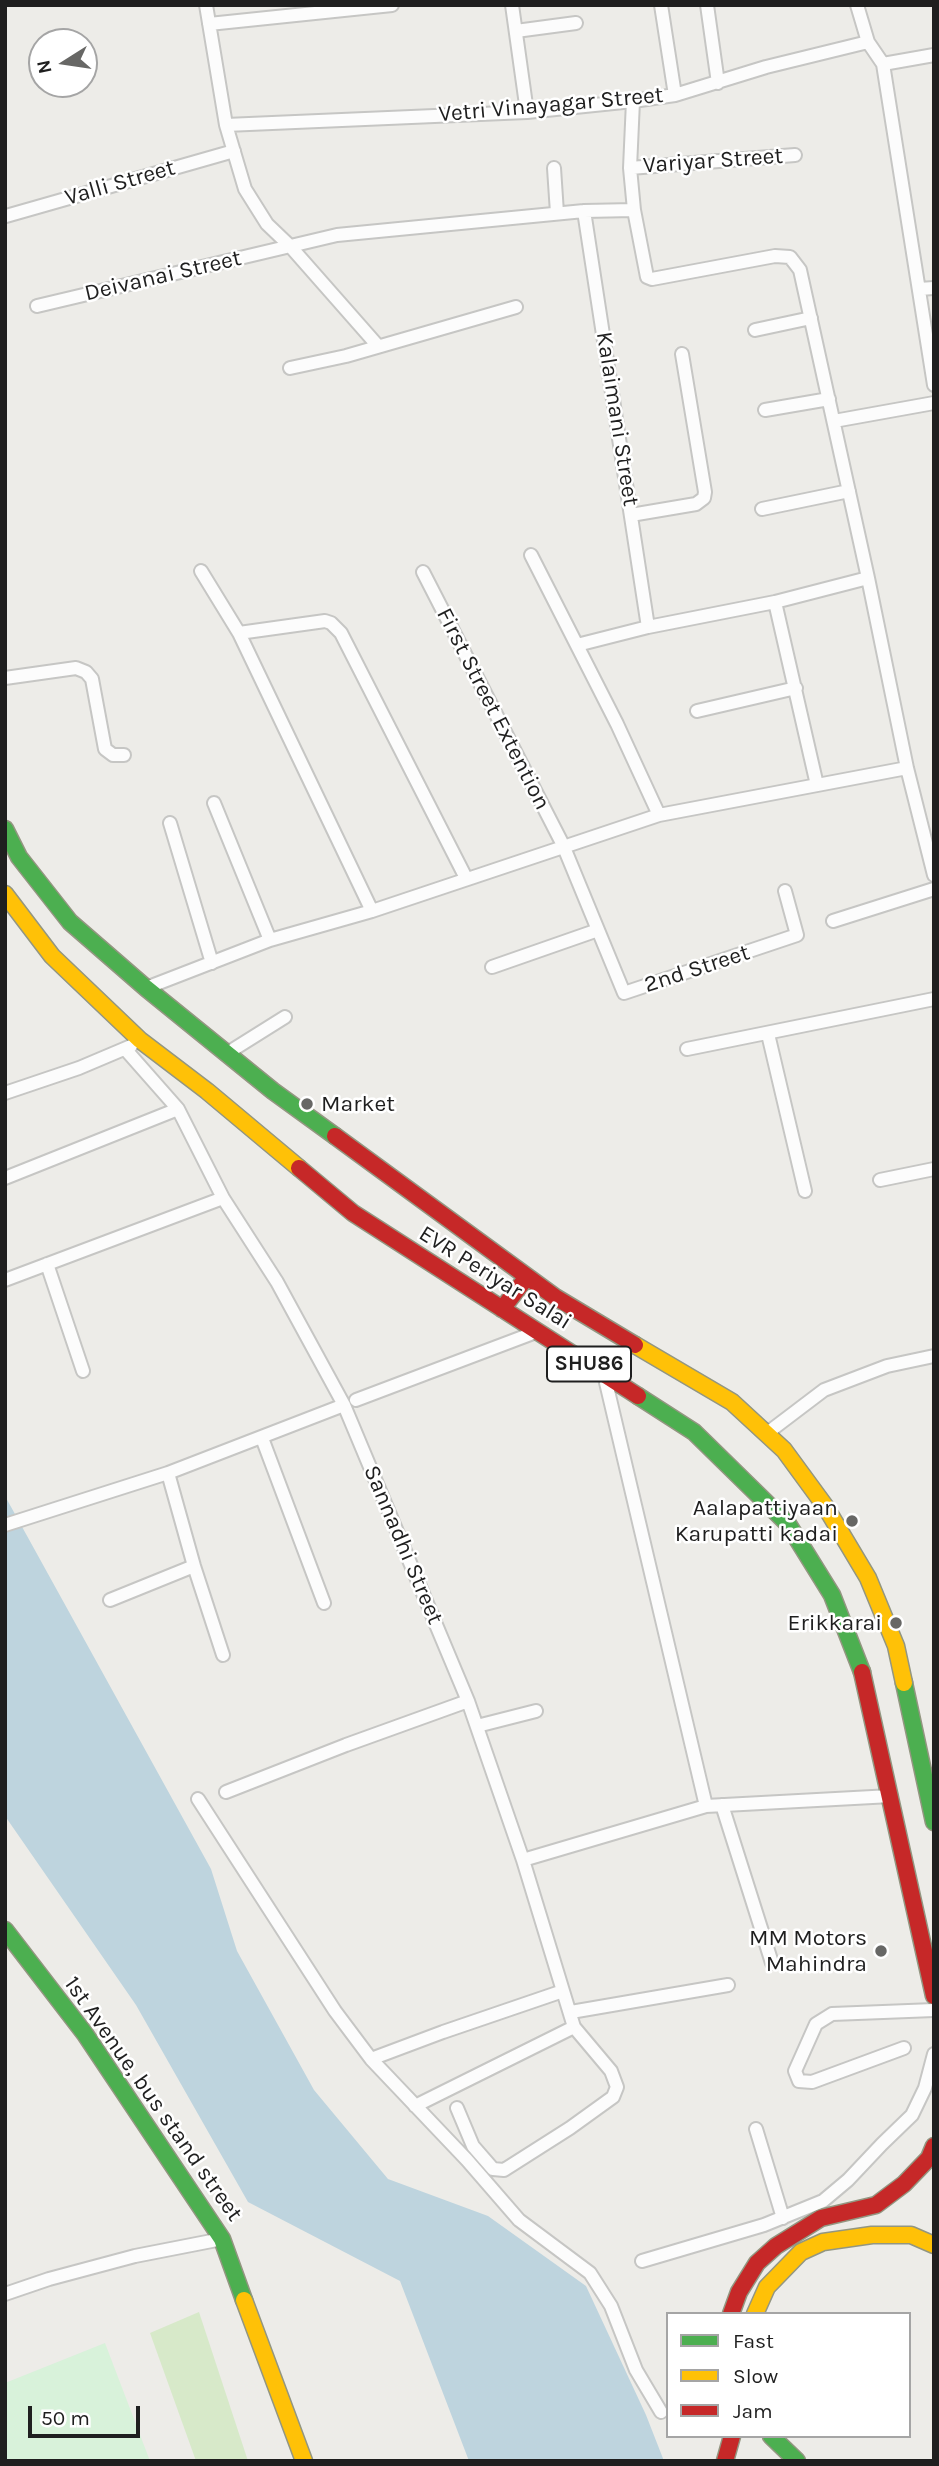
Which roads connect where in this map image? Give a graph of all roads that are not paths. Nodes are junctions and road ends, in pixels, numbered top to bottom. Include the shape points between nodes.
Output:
1 (206, 5) edge
2 (392, 5) edge
3 (512, 5) edge
4 (661, 5) edge
5 (707, 5) edge
6 (857, 5) edge
7 (576, 23) dead end
8 (209, 24) junction
9 (516, 31) junction
10 (869, 42) junction
11 (934, 55) edge
12 (883, 64) junction
13 (718, 83) junction
14 (676, 94) junction
15 (633, 101) junction
16 (527, 112) junction
17 (226, 125) junction
18 (234, 151) junction
19 (795, 155) dead end
20 (554, 167) dead end
21 (630, 168) junction
22 (634, 210) junction
23 (584, 211) junction
24 (557, 213) junction
25 (6, 216) edge
26 (290, 246) junction
27 (934, 288) edge
28 (919, 289) junction
29 (37, 306) dead end
30 (516, 307) dead end
31 (811, 318) junction
32 (755, 330) dead end
33 (377, 346) junction
34 (682, 354) dead end
35 (290, 368) dead end
36 (934, 385) edge
37 (829, 398) junction
38 (934, 403) edge
39 (765, 410) dead end
40 (834, 421) junction
41 (849, 491) junction
42 (762, 509) dead end
43 (631, 515) junction
44 (531, 555) dead end
45 (201, 571) dead end
46 (423, 572) dead end
47 (868, 578) junction
48 (775, 602) junction
49 (648, 627) junction
50 (239, 633) junction
51 (577, 645) junction
52 (5, 678) edge
53 (796, 688) junction
54 (697, 710) dead end
55 (124, 755) dead end
56 (907, 768) junction
57 (817, 785) junction
58 (214, 803) dead end
59 (659, 815) junction
60 (170, 822) dead end
61 (5, 829) edge
62 (563, 845) junction
63 (934, 873) edge
64 (466, 878) junction
65 (934, 889) edge
66 (785, 891) dead end
67 (5, 894) edge
68 (372, 911) junction
69 (833, 921) dead end
70 (598, 930) junction
71 (270, 940) junction
72 (212, 963) junction
73 (492, 967) dead end
74 (146, 988) junction
75 (934, 999) edge
76 (285, 1017) dead end
77 (768, 1034) junction
78 (133, 1045) junction
79 (688, 1049) dead end
80 (226, 1054) junction
81 (5, 1093) edge
82 (178, 1109) junction
83 (934, 1169) edge
84 (5, 1178) edge
85 (880, 1180) dead end
86 (805, 1191) dead end
87 (223, 1198) junction
88 (47, 1264) junction
89 (527, 1277) junction
90 (5, 1280) edge
91 (502, 1309) junction
92 (536, 1332) junction
93 (934, 1356) edge
94 (83, 1371) dead end
95 (604, 1372) junction
96 (350, 1402) junction
97 (766, 1434) junction
98 (262, 1438) junction
99 (168, 1473) junction
100 (5, 1525) edge
101 (194, 1566) junction
102 (110, 1600) dead end
103 (324, 1603) dead end
104 (223, 1655) dead end
105 (468, 1701) junction
106 (536, 1711) dead end
107 (477, 1726) junction
108 (226, 1792) dead end
109 (891, 1796) junction
110 (198, 1799) dead end
111 (722, 1805) junction
112 (932, 1805) edge
113 (706, 1806) junction
114 (934, 1822) edge
115 (523, 1860) junction
116 (5, 1930) edge
117 (772, 1963) dead end
118 (728, 1985) dead end
119 (564, 1991) junction
120 (934, 1996) edge
121 (934, 2010) edge
122 (571, 2012) junction
123 (574, 2027) junction
124 (904, 2048) dead end
125 (934, 2054) edge
126 (371, 2060) junction
127 (415, 2106) junction
128 (457, 2108) dead end
129 (756, 2129) dead end
130 (934, 2146) edge
131 (783, 2218) junction
132 (222, 2239) junction
133 (934, 2245) edge
134 (642, 2261) dead end
135 (5, 2294) edge
136 (732, 2312) edge
137 (756, 2312) edge
138 (661, 2412) dead end
139 (731, 2438) edge
140 (773, 2438) edge
141 (304, 2461) edge
142 (725, 2461) edge
143 (797, 2461) edge

1 - 8 street
2 - 8 street
3 - 9 street
4 - 14 street
5 - 13 street
6 - 10 street
7 - 9 street
8 - 17 street
9 - 16 street
10 - 12 street
10 - 13 street, Vetri Vinayagar Street
11 - 12 street
12 - 28 street
13 - 14 street, Vetri Vinayagar Street
14 - 15 street, Vetri Vinayagar Street
15 - 16 street, Vetri Vinayagar Street
15 - 21 street
16 - 17 street, Vetri Vinayagar Street
17 - 18 street
18 - 25 street, Valli Street
18 - 26 street via 245,190 267,224
19 - 21 street, Variyar Street
20 - 24 street
21 - 22 street
22 - 23 street, Deivanai Street
22 - 31 street via 649,279 790,257 800,270
23 - 24 street, Deivanai Street
23 - 43 street, Kalaimani Street
24 - 26 street, Deivanai Street via 337,235
26 - 29 street, Deivanai Street
26 - 33 street
27 - 28 street
28 - 36 street
30 - 33 street
31 - 32 street
31 - 37 street
33 - 35 street
34 - 43 street via 704,498 696,504
37 - 39 street
37 - 40 street
38 - 40 street
40 - 41 street
41 - 42 street
41 - 47 street
43 - 49 street, Kalaimani Street
44 - 51 street
45 - 50 street
46 - 62 street, First Street Extention
47 - 48 street
47 - 56 street
48 - 49 street
48 - 53 street
49 - 51 street
50 - 64 street via 325,621 341,633
50 - 68 street
51 - 59 street
52 - 55 street via 76,668 86,671 92,679 105,749
53 - 54 street
53 - 57 street
56 - 57 street
56 - 63 street
57 - 59 street
58 - 71 street
59 - 62 street
60 - 72 street
61 - 74 main road, EVR Periyar Salai / SHU86 via 19,857 70,922
62 - 64 street
62 - 70 street, 2nd Street
64 - 68 street
65 - 69 street
66 - 70 street, 2nd Street via 797,935 624,993
67 - 78 main road, EVR Periyar Salai / SHU86 via 52,956
68 - 71 street
70 - 73 street
71 - 72 street
72 - 74 street
74 - 80 main road, EVR Periyar Salai / SHU86
75 - 77 street
76 - 80 street
77 - 79 street
77 - 86 street
78 - 81 street
78 - 82 street, Sannadhi Street
78 - 91 main road, EVR Periyar Salai / SHU86 via 216,1098 353,1213
80 - 89 main road, EVR Periyar Salai / SHU86
82 - 84 street
82 - 87 street, Sannadhi Street
83 - 85 street
87 - 88 street
87 - 96 street, Sannadhi Street
88 - 90 street
88 - 94 street
89 - 91 main road
89 - 97 main road, EVR Periyar Salai / SHU86 via 732,1402
91 - 92 main road, EVR Periyar Salai / SHU86
92 - 95 main road, EVR Periyar Salai / SHU86
92 - 96 street
93 - 97 street via 887,1366 824,1390
95 - 109 main road, EVR Periyar Salai / SHU86 via 694,1432 788,1524 832,1594 862,1672
95 - 113 street
96 - 98 street
96 - 105 street, Sannadhi Street
97 - 112 main road, EVR Periyar Salai / SHU86 via 784,1450 825,1506 868,1578 899,1654
98 - 99 street
98 - 103 street
99 - 100 street
99 - 101 street
101 - 102 street
101 - 104 street
105 - 107 street, Sannadhi Street
105 - 108 street
106 - 107 street
107 - 115 street, Sannadhi Street
109 - 111 street
109 - 120 main road, EVR Periyar Salai / SHU86
110 - 126 street
111 - 113 street
111 - 117 street
112 - 114 main road, EVR Periyar Salai / SHU86
113 - 115 street
115 - 119 street, Sannadhi Street
116 - 132 main road, 1st Avenue, bus stand street via 85,2034
118 - 122 street
119 - 122 street, Sannadhi Street
119 - 126 street
121 - 124 street via 832,2014 816,2024 795,2071 799,2081 812,2082
122 - 123 street, Sannadhi Street
123 - 127 street
123 - 128 street, Sannadhi Street via 611,2071 617,2087 613,2097 570,2128 504,2170 493,2168 473,2146
125 - 131 street via 912,2115 823,2201
126 - 127 street
127 - 138 street via 519,2220 590,2273 611,2306 636,2370
129 - 131 street
130 - 136 main road via 929,2158 904,2184 876,2205 821,2218 776,2246 757,2263
131 - 134 street
132 - 135 street via 135,2256
132 - 141 main road, 1st Avenue, bus stand street
133 - 137 main road via 911,2235 823,2242 801,2252 767,2287
139 - 142 main road
140 - 143 main road

